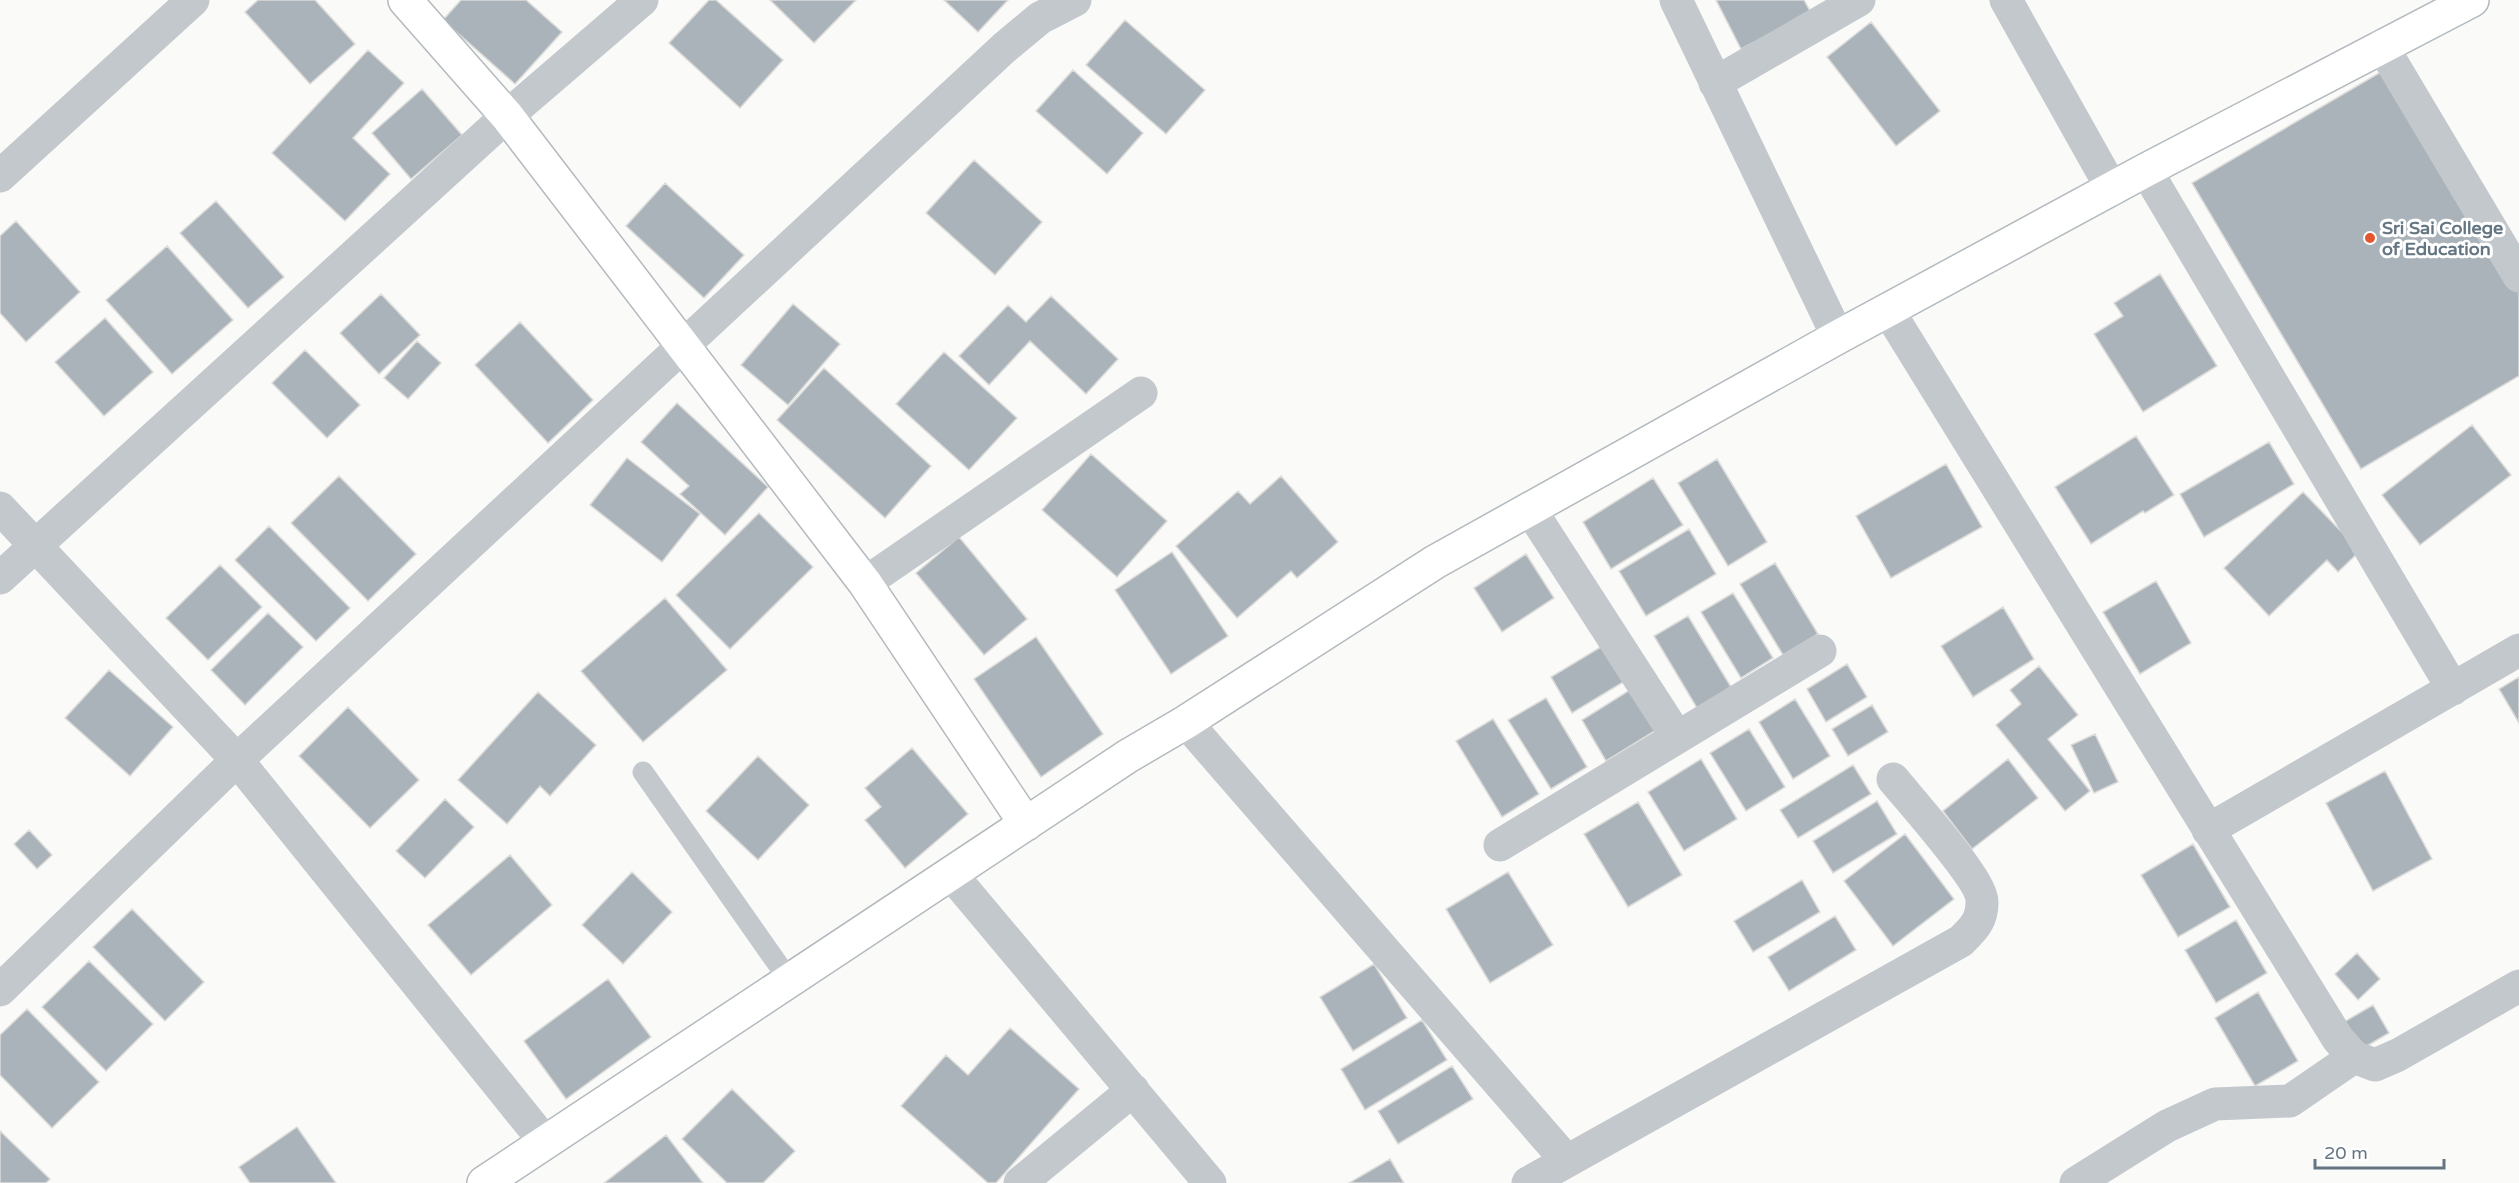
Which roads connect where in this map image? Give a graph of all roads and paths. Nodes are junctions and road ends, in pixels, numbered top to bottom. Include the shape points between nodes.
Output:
1 (193, 0) edge
2 (405, 0) edge
3 (642, 0) edge
4 (1074, 0) edge
5 (1676, 0) edge
6 (1859, 0) edge
7 (2006, 0) edge
8 (2472, 0) edge
9 (2382, 46) junction
10 (1715, 83) junction
11 (507, 116) junction
12 (2146, 170) junction
13 (0, 176) edge
14 (2112, 189) junction
15 (2519, 276) edge
16 (1888, 310) junction
17 (1838, 337) junction
18 (682, 345) junction
19 (1141, 393) dead end
20 (0, 508) edge
21 (1530, 509) junction
22 (34, 546) junction
23 (0, 578) edge
24 (865, 583) junction
25 (2519, 650) edge
26 (1820, 651) dead end
27 (2453, 689) junction
28 (1186, 722) junction
29 (1677, 737) junction
30 (237, 760) junction
31 (643, 772) dead end
32 (1893, 779) dead end
33 (1026, 824) junction
34 (2208, 830) junction
35 (1500, 845) dead end
36 (951, 873) junction
37 (789, 980) junction
38 (2519, 986) edge
39 (0, 990) edge
40 (2354, 1057) junction
41 (1132, 1090) junction
42 (545, 1142) junction
43 (1566, 1160) junction
44 (483, 1183) edge
45 (1020, 1183) edge
46 (1210, 1183) edge
47 (1528, 1183) edge
48 (2076, 1183) edge

1 - 13 street
2 - 11 street
3 - 11 street
4 - 18 street via 1040,18 1004,48
5 - 10 street
6 - 10 street
7 - 14 street
8 - 9 street
9 - 12 street
9 - 15 street
10 - 17 street
11 - 18 street
11 - 22 street
12 - 14 street
12 - 27 street
14 - 16 street
16 - 17 street
16 - 34 street
17 - 21 street
18 - 24 street
18 - 30 street
19 - 24 street
20 - 22 street
21 - 28 street via 1435,562
21 - 29 street
22 - 23 street
22 - 30 street
24 - 33 street
25 - 27 street
26 - 29 street
27 - 34 street
28 - 33 street
28 - 43 street
29 - 35 street
30 - 39 street
30 - 42 street
31 - 37 lane
32 - 43 street via 1972,878 1983,900 1979,924 1961,941
33 - 36 street
34 - 40 street via 2338,1039
36 - 37 street
36 - 41 street
37 - 42 street
38 - 40 street via 2375,1065
40 - 48 street via 2290,1101 2215,1104 2167,1126
41 - 45 street
41 - 46 street
42 - 44 street
43 - 47 street

